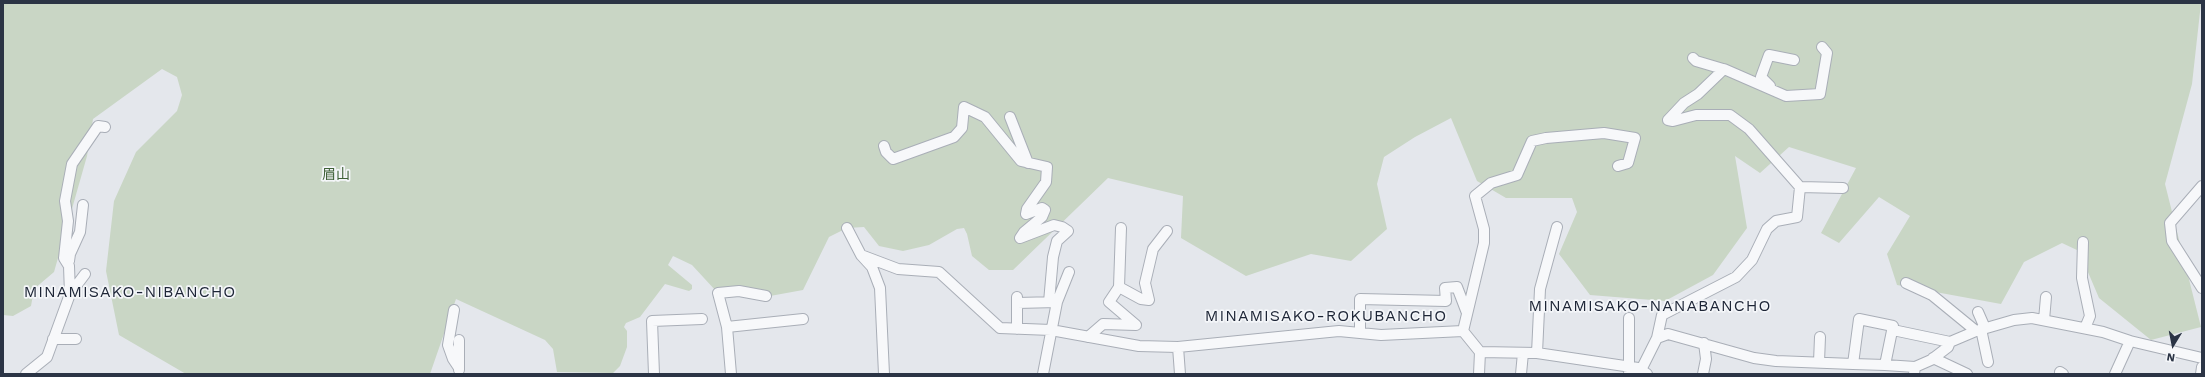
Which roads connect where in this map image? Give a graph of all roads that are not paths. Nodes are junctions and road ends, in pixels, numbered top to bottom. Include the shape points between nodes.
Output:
1 (1822, 46) dead end
2 (1693, 58) dead end
3 (1794, 60) dead end
4 (1723, 69) junction
5 (1776, 91) junction
6 (1010, 117) dead end
7 (105, 127) dead end
8 (884, 146) dead end
9 (1028, 163) junction
10 (1618, 166) dead end
11 (2202, 186) edge
12 (1800, 187) junction
13 (1843, 188) dead end
14 (83, 206) dead end
15 (1558, 226) dead end
16 (847, 228) dead end
17 (1121, 228) dead end
18 (1167, 231) dead end
19 (2083, 242) dead end
20 (861, 255) junction
21 (69, 266) junction
22 (1069, 272) dead end
23 (85, 274) dead end
24 (1906, 283) dead end
25 (1119, 287) junction
26 (2202, 288) edge
27 (70, 294) junction
28 (766, 296) dead end
29 (2046, 297) dead end
30 (1053, 302) junction
31 (454, 310) dead end
32 (1978, 312) dead end
33 (1467, 313) junction
34 (1629, 318) dead end
35 (702, 319) dead end
36 (803, 319) dead end
37 (2044, 320) junction
38 (727, 327) junction
39 (1017, 328) junction
40 (2084, 328) junction
41 (1051, 330) junction
42 (1893, 330) junction
43 (1981, 330) junction
44 (1463, 331) junction
45 (1360, 333) junction
46 (1088, 337) junction
47 (1820, 337) dead end
48 (1657, 338) junction
49 (53, 339) junction
50 (76, 339) dead end
51 (459, 340) dead end
52 (2130, 341) junction
53 (1950, 342) junction
54 (1704, 343) junction
55 (1178, 347) junction
56 (1480, 352) junction
57 (1523, 353) junction
58 (1537, 353) junction
59 (1933, 358) junction
60 (2202, 358) edge
61 (1819, 362) junction
62 (1988, 362) dead end
63 (1853, 364) junction
64 (1885, 365) junction
65 (2202, 367) edge
66 (1629, 370) edge
67 (459, 371) edge
68 (1914, 371) edge
69 (1644, 372) edge
70 (26, 374) edge
71 (654, 374) edge
72 (731, 374) edge
73 (884, 374) edge
74 (1042, 374) edge
75 (1180, 374) edge
76 (1479, 374) edge
77 (1521, 374) edge
78 (1703, 374) edge
79 (1967, 374) edge
80 (2115, 374) edge
81 (2201, 374) edge

1 - 5 street via 1827,53 1820,94 1786,96
2 - 4 street
3 - 5 street via 1769,55 1761,77
4 - 5 street
4 - 12 street via 1668,120 1696,115 1730,115 1749,129
6 - 9 street
7 - 21 street via 98,126 72,164 65,201 68,221 64,258
8 - 9 street via 893,159 954,137 962,128 964,106 985,117 1022,161
9 - 30 street via 1047,168 1046,182 1026,214 1042,208 1045,210 1042,217 1020,238 1054,225 1068,232 1057,241 1053,257
10 - 33 street via 1628,163 1635,138 1604,133 1546,138 1532,141 1517,175 1491,183 1475,196 1484,229 1484,243
11 - 26 street via 2170,223 2172,240
12 - 13 street
12 - 48 street via 1797,217 1776,221 1767,228 1752,260 1736,277 1662,315
14 - 21 street via 80,232 70,254
15 - 58 street via 1540,289
16 - 20 street
17 - 25 street
18 - 25 street via 1152,249 1144,283 1149,300 1141,299
19 - 40 street via 2082,278 2090,316
20 - 39 street via 898,269 939,272 1000,328
20 - 73 street via 872,267 880,288
21 - 27 street
22 - 30 street
23 - 27 street
24 - 43 street via 1932,295
25 - 46 street via 1108,302 1136,325 1103,324
27 - 49 street
28 - 38 street via 739,291 718,293
29 - 37 street
30 - 39 street via 1017,300
30 - 41 street
31 - 67 street via 448,345
32 - 43 street
33 - 44 street
33 - 45 street via 1457,287 1445,288 1446,301 1360,299
34 - 66 street
35 - 71 street via 652,321
36 - 38 street
37 - 40 street
37 - 43 street via 2032,318
38 - 72 street
39 - 41 street
40 - 52 street
41 - 46 street
41 - 74 street
42 - 53 street
42 - 63 street via 1893,326 1859,319
42 - 64 street
43 - 53 street
43 - 62 street
44 - 45 street via 1381,335
44 - 56 street
45 - 55 street via 1333,331
46 - 55 street via 1140,346
47 - 61 street
48 - 54 street via 1668,334
48 - 69 street
49 - 50 street
49 - 70 street via 47,357
51 - 67 street
52 - 60 street
52 - 80 street
53 - 59 street via 1948,347
54 - 61 street via 1754,358
54 - 78 street via 1706,359
55 - 75 street
56 - 57 street
56 - 76 street
57 - 58 street
57 - 77 street
58 - 66 street
59 - 68 street
59 - 79 street
61 - 63 street
63 - 64 street
64 - 68 street
65 - 81 street
66 - 69 street

